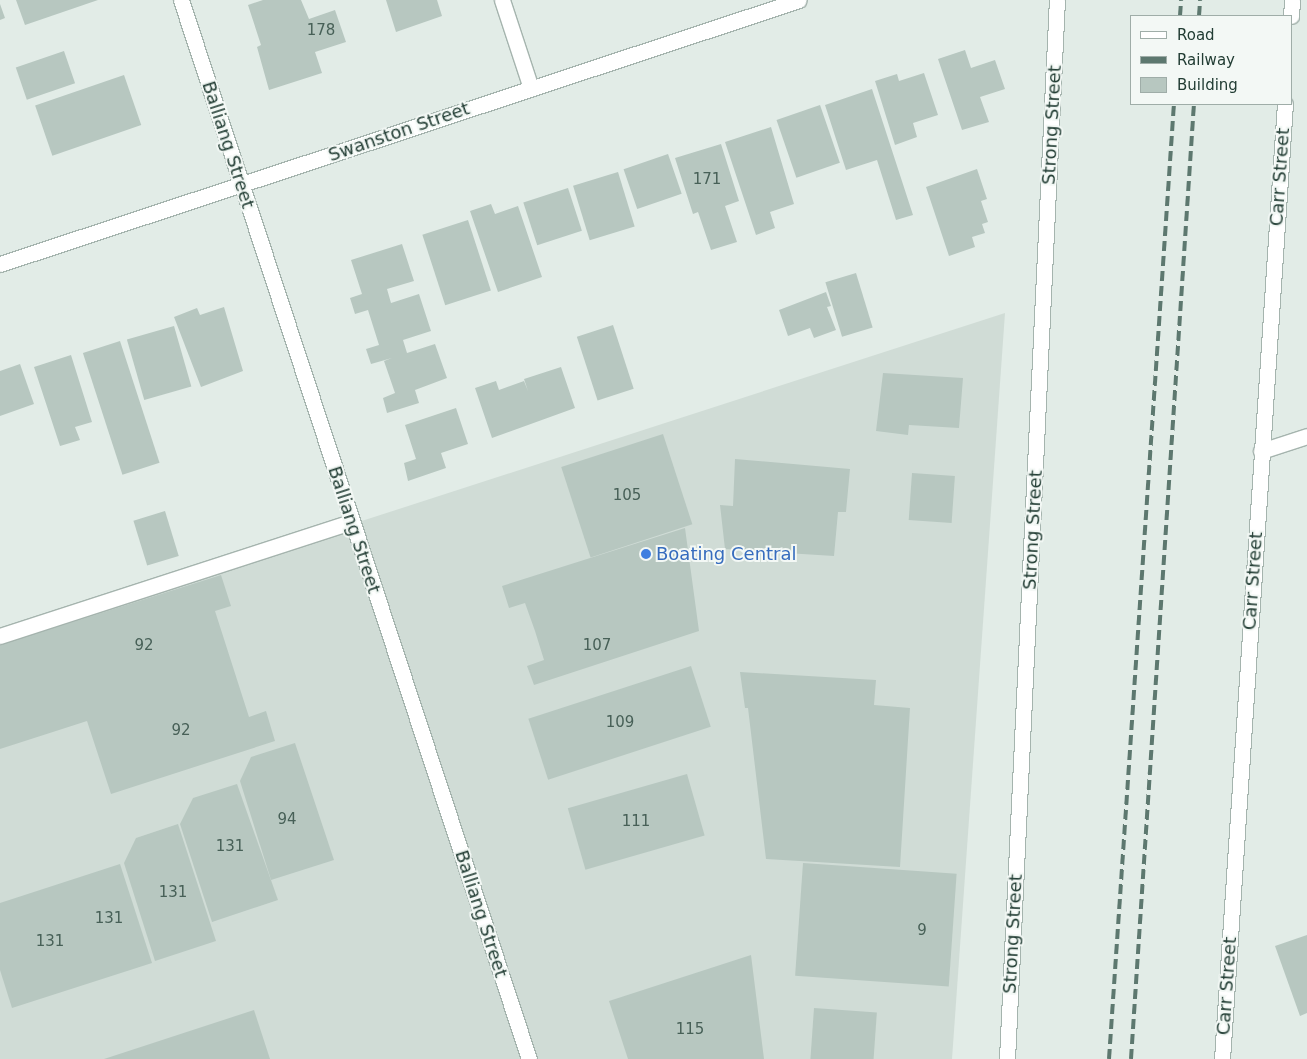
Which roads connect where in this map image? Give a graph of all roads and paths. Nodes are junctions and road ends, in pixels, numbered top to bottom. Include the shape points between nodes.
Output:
1 (181, 0) edge
2 (502, 0) edge
3 (796, 0) edge
4 (1057, 0) edge
5 (1292, 0) edge
6 (1291, 15) edge
7 (531, 88) junction
8 (1285, 105) edge
9 (241, 185) junction
10 (0, 264) edge
11 (1307, 436) edge
12 (1261, 451) junction
13 (351, 522) junction
14 (0, 636) edge
15 (529, 1059) edge
16 (1007, 1059) edge
17 (1222, 1059) edge

1 - 9 street, Balliang Street
2 - 7 street
3 - 7 street, Swanston Street
4 - 16 street, Strong Street
5 - 6 street
7 - 9 street, Swanston Street
8 - 12 street, Carr Street
9 - 10 street, Swanston Street
9 - 13 street, Balliang Street
11 - 12 street
12 - 17 street, Carr Street
13 - 14 street
13 - 15 street, Balliang Street

